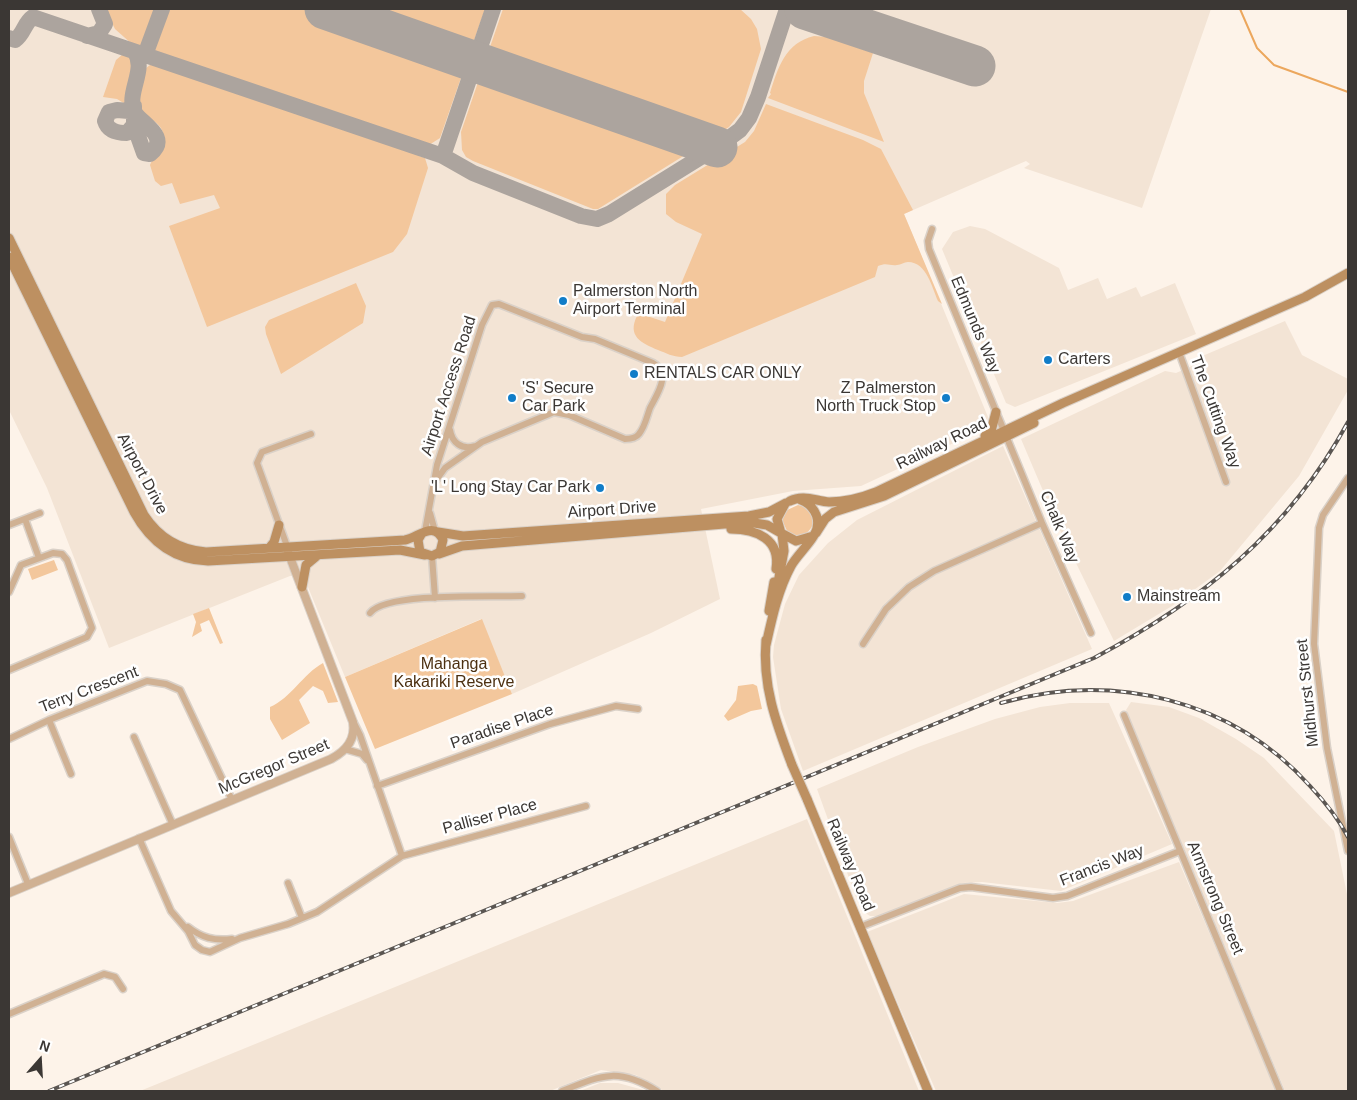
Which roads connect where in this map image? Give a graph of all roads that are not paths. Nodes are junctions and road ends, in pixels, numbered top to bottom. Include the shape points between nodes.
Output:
1 (932, 229) dead end
2 (9, 238) edge
3 (9, 256) edge
4 (1348, 273) edge
5 (1179, 352) junction
6 (996, 412) junction
7 (450, 429) junction
8 (311, 434) dead end
9 (1005, 434) junction
10 (482, 442) junction
11 (930, 466) junction
12 (1348, 478) edge
13 (434, 482) junction
14 (1226, 482) dead end
15 (788, 502) junction
16 (430, 512) junction
17 (40, 513) dead end
18 (25, 519) junction
19 (1042, 523) junction
20 (9, 525) edge
21 (279, 525) junction
22 (675, 529) junction
23 (437, 531) junction
24 (424, 532) junction
25 (781, 534) junction
26 (815, 535) junction
27 (287, 546) junction
28 (270, 547) junction
29 (319, 555) junction
30 (432, 556) junction
31 (290, 557) junction
32 (39, 558) junction
33 (302, 587) junction
34 (9, 592) edge
35 (522, 596) dead end
36 (436, 598) junction
37 (370, 613) dead end
38 (768, 619) junction
39 (1091, 633) dead end
40 (863, 644) dead end
41 (766, 645) junction
42 (9, 670) edge
43 (638, 708) dead end
44 (1124, 714) dead end
45 (49, 720) junction
46 (353, 722) junction
47 (134, 737) dead end
48 (9, 739) edge
49 (345, 749) junction
50 (367, 761) junction
51 (71, 774) dead end
52 (377, 786) junction
53 (232, 800) junction
54 (586, 806) dead end
55 (173, 825) junction
56 (9, 837) edge
57 (140, 838) junction
58 (1180, 851) junction
59 (1348, 851) edge
60 (402, 856) junction
61 (288, 883) dead end
62 (28, 884) junction
63 (9, 893) edge
64 (302, 918) junction
65 (183, 924) junction
66 (860, 927) junction
67 (240, 938) junction
68 (123, 989) dead end
69 (9, 1014) edge
70 (562, 1091) edge
71 (657, 1091) edge
72 (928, 1091) edge
73 (1280, 1091) edge

1 - 6 street, Edmunds Way via 929,250
2 - 28 main road, Airport Drive via 144,515 155,530 178,546 196,551
3 - 31 main road, Airport Drive via 134,512 150,536 172,553 199,561
4 - 5 main road, Railway Road via 1305,297
5 - 9 main road, Railway Road
5 - 14 street, The Cutting Way
6 - 9 street, Edmunds Way
6 - 11 main road via 991,431
7 - 10 street via 454,441 462,446 472,447
7 - 10 street, Airport Access Road via 482,325 488,309 494,304 654,363 662,372 656,399 641,431 633,438 625,439 556,412
7 - 13 street, Airport Access Road
8 - 21 street via 262,452 258,458 257,468
9 - 11 main road, Railway Road
9 - 19 street, Chalk Way
9 - 26 main road, Railway Road via 869,502 834,512
10 - 13 street, Airport Access Road via 445,468
11 - 15 main road, Railway Road via 858,498 828,502 798,497
12 - 59 street, Midhurst Street via 1323,515 1319,528 1314,644 1327,748
13 - 16 street, Airport Access Road
15 - 23 main road, Airport Drive via 769,512 749,516 463,536
15 - 25 main road via 778,513
15 - 26 main road via 803,501 813,509 818,526
16 - 23 street, Airport Access Road
16 - 24 street, Airport Access Road
17 - 18 street
18 - 20 street
18 - 32 street
19 - 39 street, Chalk Way
19 - 40 street via 934,571 909,587 886,609
21 - 27 street
21 - 28 main road
22 - 25 main road, Airport Drive via 755,522
22 - 30 main road, Airport Drive via 462,546
22 - 38 main road via 742,529 766,538 777,558
23 - 24 main road
23 - 30 main road via 444,544
24 - 27 main road, Airport Drive via 400,541
24 - 30 main road via 418,540 418,548
25 - 26 main road via 796,541
25 - 38 main road, Railway Road via 783,563
26 - 41 main road, Railway Road via 790,567
27 - 28 main road, Airport Drive
27 - 31 street
29 - 30 main road, Airport Drive via 400,550
29 - 31 main road, Airport Drive
29 - 33 main road via 306,565
30 - 36 street
31 - 33 street
32 - 34 street via 20,566
32 - 42 street via 55,553 65,557 92,622 92,630 83,638
33 - 46 street
35 - 36 street
36 - 37 street via 388,602
38 - 41 main road, Railway Road
41 - 66 main road, Railway Road, bridge via 771,708
43 - 52 street, Paradise Place via 616,706 550,724
44 - 58 street, Armstrong Street
45 - 48 street, Terry Crescent
45 - 51 street
45 - 53 street, Terry Crescent via 146,681 180,690
46 - 49 street, McGregor Street via 352,738
46 - 50 street
47 - 55 street
49 - 50 street via 362,754
49 - 53 street, McGregor Street via 331,759
50 - 52 street
52 - 60 street
53 - 55 street, McGregor Street
54 - 60 street, Palliser Place
55 - 57 street, McGregor Street
56 - 62 street
57 - 62 street, McGregor Street
57 - 65 street via 168,904
58 - 66 street, Francis Way via 1067,896 1053,898 960,888
58 - 73 street, Armstrong Street
60 - 64 street, Palliser Place via 317,912
61 - 64 street
62 - 63 street, McGregor Street
64 - 67 street, Palliser Place
65 - 67 street via 214,940
65 - 67 street via 195,945 206,952 218,950
66 - 72 main road, Railway Road
68 - 69 street via 115,977 104,974
70 - 71 street via 605,1075 624,1076

